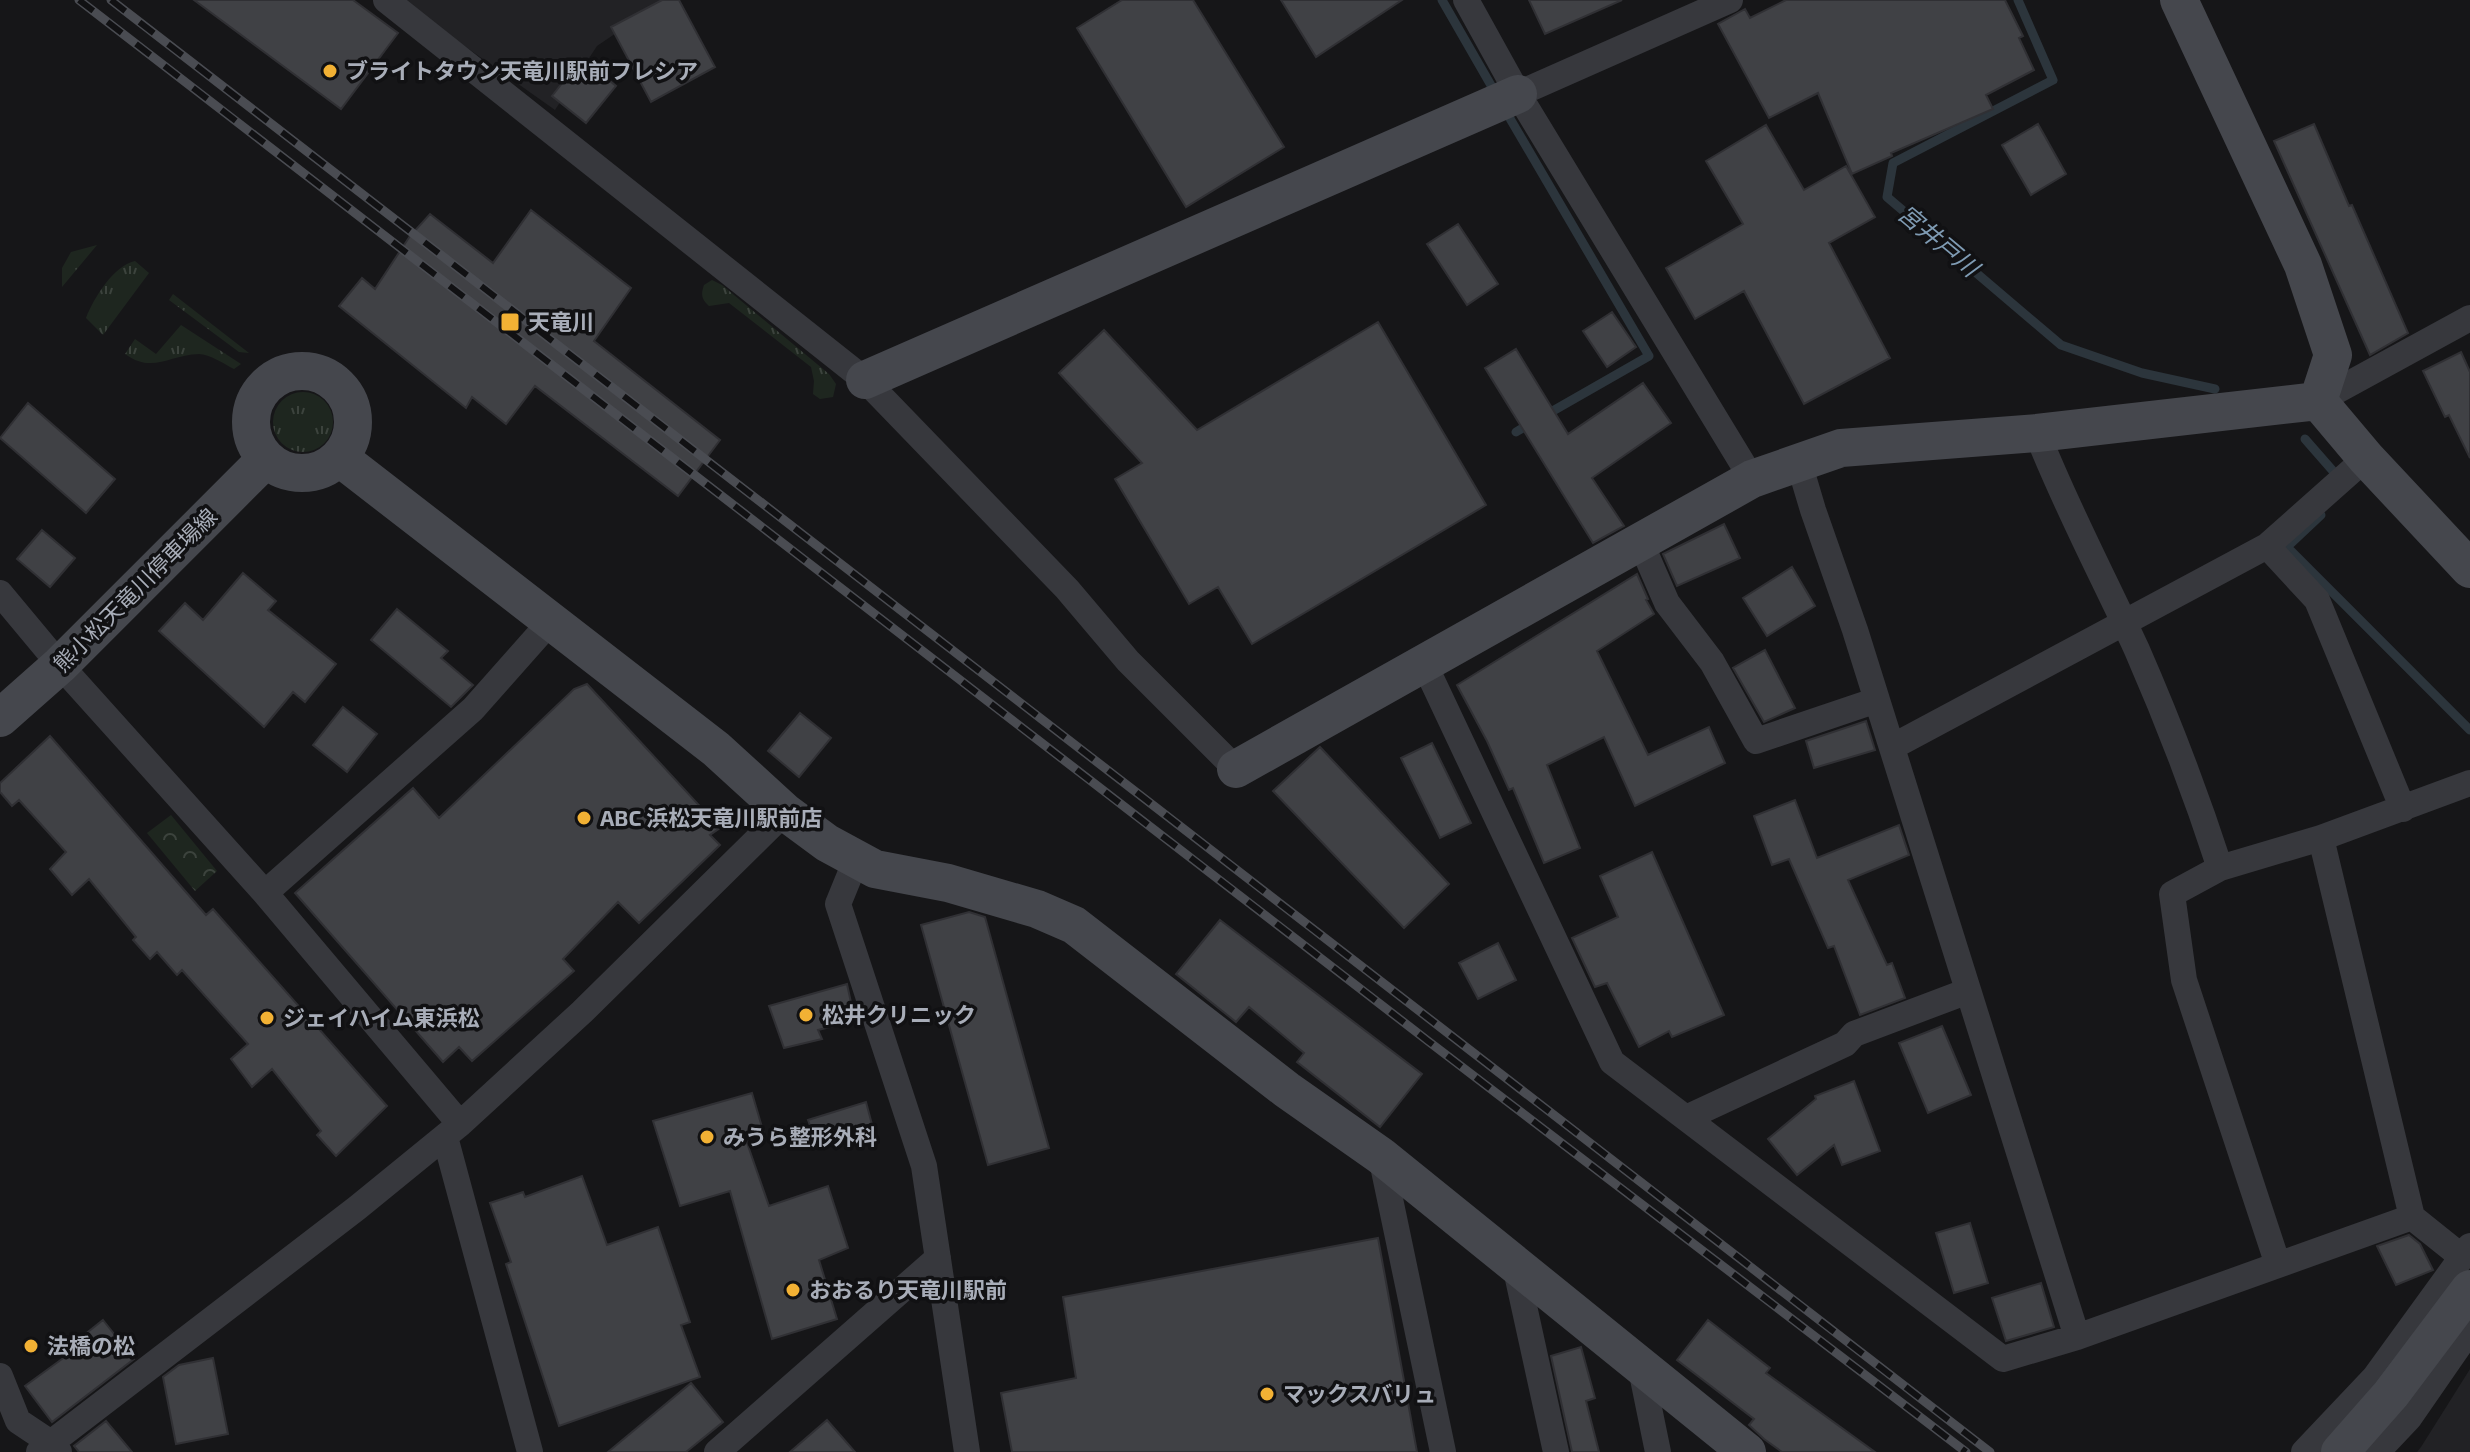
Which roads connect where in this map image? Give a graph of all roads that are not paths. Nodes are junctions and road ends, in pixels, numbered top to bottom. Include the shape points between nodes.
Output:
1 (386, 0) edge
2 (1466, 0) edge
3 (1730, 0) edge
4 (2179, 0) edge
5 (1508, 98) junction
6 (2470, 318) edge
7 (865, 380) junction
8 (2318, 401) junction
9 (2037, 433) junction
10 (340, 458) junction
11 (266, 459) junction
12 (1799, 463) junction
13 (2350, 472) junction
14 (1752, 479) junction
15 (1640, 541) junction
16 (2267, 546) junction
17 (2470, 569) edge
18 (0, 593) edge
19 (551, 621) junction
20 (2123, 622) junction
21 (1423, 661) junction
22 (60, 665) junction
23 (1877, 700) junction
24 (0, 718) edge
25 (1892, 747) junction
26 (1236, 769) joint
27 (2470, 783) edge
28 (2403, 809) junction
29 (785, 812) junction
30 (2321, 838) junction
31 (856, 860) junction
32 (2220, 868) junction
33 (265, 893) junction
34 (1968, 991) junction
35 (1686, 1118) junction
36 (452, 1130) junction
37 (1381, 1156) junction
38 (2412, 1217) junction
39 (938, 1258) junction
40 (2467, 1264) edge
41 (1515, 1265) junction
42 (2278, 1265) junction
43 (2470, 1330) edge
44 (2077, 1337) junction
45 (1640, 1364) junction
46 (0, 1376) edge
47 (50, 1449) edge
48 (530, 1452) edge
49 (717, 1452) edge
50 (967, 1452) edge
51 (1443, 1452) edge
52 (1556, 1452) edge
53 (1658, 1452) edge
54 (1747, 1452) edge
55 (2304, 1452) edge
56 (2340, 1452) edge
57 (2377, 1452) edge

1 - 7 street
2 - 5 street
3 - 5 street
4 - 8 street via 2303,265 2333,355
5 - 7 street
5 - 14 street
6 - 8 street
7 - 26 street
8 - 9 street
8 - 13 street
9 - 12 street via 1841,448
9 - 20 street
10 - 11 street via 327,468 303,473
10 - 11 street via 354,429 348,398 339,385 310,370 278,376 256,399 251,430
10 - 19 street
11 - 22 street, 熊小松天竜川停車場線
12 - 14 street
12 - 23 street
13 - 16 street
13 - 17 street
14 - 15 street
15 - 21 street
15 - 23 street via 1667,603 1712,662 1756,741
16 - 20 street
16 - 28 street via 2317,600
18 - 22 street
19 - 29 street via 716,749
19 - 33 street via 473,709
20 - 25 street
20 - 32 street
21 - 26 street
21 - 35 street via 1612,1062
22 - 24 street, 熊小松天竜川停車場線
22 - 33 street
23 - 25 street
25 - 34 street
27 - 28 street
28 - 30 street
29 - 31 street
29 - 36 street via 582,1012
30 - 32 street
30 - 38 street
31 - 37 street via 1025,905 1074,925
31 - 39 street via 838,904 924,1166
32 - 42 street via 2172,894 2184,980
33 - 36 street
34 - 35 street via 1854,1034 1845,1044
34 - 44 street
35 - 44 street via 2003,1359
36 - 47 street
36 - 48 street
37 - 41 street
37 - 51 street
38 - 40 street
38 - 42 street
39 - 49 street
39 - 50 street
40 - 55 street via 2375,1377
40 - 56 street via 2391,1394
41 - 45 street
41 - 52 street
42 - 44 street
43 - 57 street via 2409,1418
45 - 53 street
45 - 54 street
46 - 47 street via 18,1421

